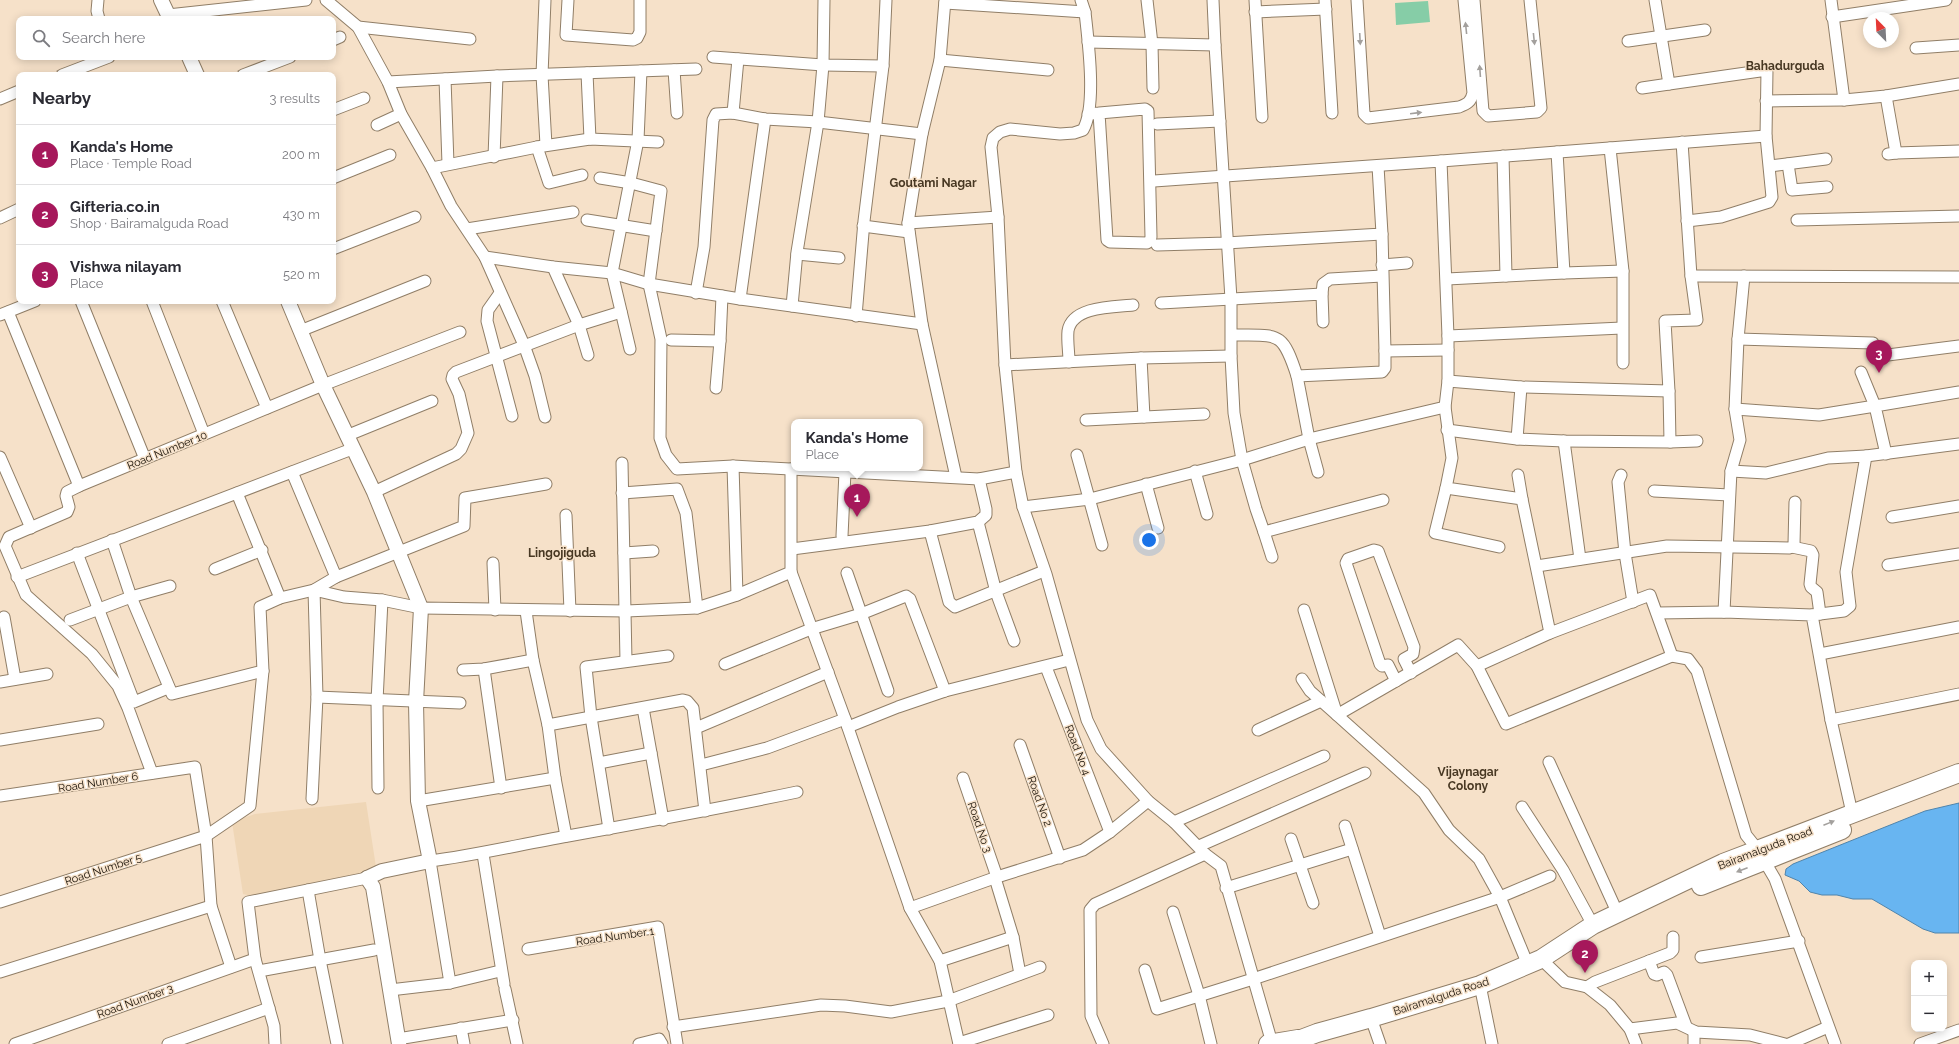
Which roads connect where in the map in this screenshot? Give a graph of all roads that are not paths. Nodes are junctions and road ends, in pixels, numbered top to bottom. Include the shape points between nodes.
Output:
1 (98, 0) edge
2 (161, 0) edge
3 (306, 0) edge
4 (326, 0) edge
5 (544, 0) edge
6 (568, 0) edge
7 (640, 0) edge
8 (824, 0) edge
9 (886, 0) edge
10 (1081, 0) edge
11 (1146, 0) edge
12 (1213, 0) edge
13 (1255, 0) edge
14 (1357, 0) edge
15 (1464, 0) edge
16 (1474, 0) edge
17 (1530, 0) edge
18 (1655, 0) edge
19 (1831, 0) edge
20 (1946, 0) edge
21 (945, 2) edge
22 (1325, 4) edge
23 (1085, 12) junction
24 (1255, 12) junction
25 (98, 16) edge
26 (169, 16) edge
27 (177, 16) edge
28 (1832, 17) junction
29 (358, 27) junction
30 (1705, 30) dead end
31 (1660, 37) junction
32 (470, 39) dead end
33 (1628, 41) dead end
34 (1088, 42) junction
35 (1152, 44) junction
36 (1215, 45) junction
37 (1959, 45) edge
38 (1916, 48) dead end
39 (713, 57) dead end
40 (738, 59) junction
41 (101, 60) edge
42 (190, 60) edge
43 (282, 60) edge
44 (940, 60) junction
45 (823, 65) junction
46 (883, 66) junction
47 (696, 68) dead end
48 (674, 70) junction
49 (1048, 70) dead end
50 (640, 71) junction
51 (70, 72) edge
52 (196, 72) edge
53 (251, 72) edge
54 (587, 73) junction
55 (542, 75) junction
56 (497, 76) junction
57 (445, 79) junction
58 (388, 82) junction
59 (1669, 84) junction
60 (1959, 84) edge
61 (1153, 88) dead end
62 (1642, 88) dead end
63 (16, 92) edge
64 (1886, 96) junction
65 (364, 98) dead end
66 (0, 99) edge
67 (1844, 100) junction
68 (1766, 101) junction
69 (336, 109) edge
70 (677, 113) dead end
71 (733, 113) junction
72 (1332, 113) dead end
73 (401, 114) junction
74 (1262, 117) dead end
75 (765, 119) junction
76 (1093, 121) junction
77 (1220, 121) junction
78 (818, 122) junction
79 (1157, 124) dead end
80 (377, 125) dead end
81 (876, 129) junction
82 (922, 134) junction
83 (1766, 136) junction
84 (590, 139) junction
85 (638, 140) junction
86 (658, 142) dead end
87 (1682, 142) junction
88 (541, 146) junction
89 (1610, 148) junction
90 (1959, 151) edge
91 (1557, 152) junction
92 (390, 155) dead end
93 (1503, 156) junction
94 (494, 157) junction
95 (1826, 159) dead end
96 (1442, 161) junction
97 (448, 164) junction
98 (1788, 164) junction
99 (1378, 166) junction
100 (1770, 166) junction
101 (432, 168) junction
102 (582, 175) dead end
103 (336, 177) edge
104 (1224, 177) junction
105 (600, 178) dead end
106 (1154, 181) dead end
107 (631, 183) junction
108 (1827, 187) dead end
109 (16, 210) edge
110 (573, 212) dead end
111 (1959, 216) edge
112 (415, 217) dead end
113 (998, 217) junction
114 (0, 218) edge
115 (588, 220) dead end
116 (1797, 220) dead end
117 (1687, 221) junction
118 (621, 224) junction
119 (863, 226) junction
120 (908, 228) junction
121 (467, 229) junction
122 (656, 231) junction
123 (1382, 234) junction
124 (1226, 243) junction
125 (1157, 245) dead end
126 (336, 248) edge
127 (797, 254) junction
128 (485, 257) junction
129 (839, 258) dead end
130 (1406, 263) dead end
131 (553, 267) junction
132 (1382, 271) junction
133 (1623, 271) junction
134 (612, 273) junction
135 (1564, 273) junction
136 (1506, 276) junction
137 (1691, 276) junction
138 (1744, 276) junction
139 (1959, 277) edge
140 (1447, 279) junction
141 (425, 281) dead end
142 (649, 284) junction
143 (696, 292) junction
144 (500, 293) junction
145 (1322, 294) junction
146 (722, 296) junction
147 (1231, 299) junction
148 (740, 300) junction
149 (1161, 303) dead end
150 (28, 304) edge
151 (82, 304) edge
152 (153, 304) edge
153 (223, 304) edge
154 (289, 304) edge
155 (1133, 305) dead end
156 (792, 306) junction
157 (621, 312) junction
158 (4, 314) edge
159 (856, 316) junction
160 (1323, 322) dead end
161 (578, 324) junction
162 (922, 324) junction
163 (1622, 328) junction
164 (300, 331) junction
165 (460, 332) dead end
166 (1232, 335) junction
167 (1448, 336) junction
168 (1738, 339) junction
169 (671, 340) dead end
170 (720, 341) junction
171 (524, 345) junction
172 (1959, 346) edge
173 (630, 349) dead end
174 (1448, 350) junction
175 (1384, 351) junction
176 (495, 355) junction
177 (588, 355) dead end
178 (1231, 356) junction
179 (1141, 358) junction
180 (1069, 362) junction
181 (1623, 363) dead end
182 (1005, 366) junction
183 (1861, 372) dead end
184 (1297, 376) junction
185 (1448, 380) junction
186 (324, 385) junction
187 (1521, 387) junction
188 (716, 388) dead end
189 (1669, 391) junction
190 (1959, 392) edge
191 (432, 401) dead end
192 (1875, 406) junction
193 (267, 408) junction
194 (1445, 408) junction
195 (1735, 408) junction
196 (1204, 414) dead end
197 (512, 416) dead end
198 (545, 417) dead end
199 (1144, 417) junction
200 (1086, 420) dead end
201 (1447, 430) junction
202 (204, 434) junction
203 (346, 436) junction
204 (1517, 438) junction
205 (1309, 439) junction
206 (1564, 441) junction
207 (1697, 441) dead end
208 (1670, 442) junction
209 (1959, 444) edge
210 (352, 449) junction
211 (1886, 454) junction
212 (1077, 455) dead end
213 (1866, 456) junction
214 (0, 457) edge
215 (145, 459) junction
216 (1242, 460) junction
217 (622, 463) dead end
218 (733, 466) junction
219 (677, 469) junction
220 (791, 469) edge
221 (791, 471) edge
222 (827, 471) edge
223 (1196, 471) junction
224 (1731, 471) junction
225 (292, 472) junction
226 (845, 472) junction
227 (1016, 472) junction
228 (1318, 472) dead end
229 (1518, 475) dead end
230 (1622, 475) dead end
231 (956, 477) junction
232 (979, 479) junction
233 (546, 484) dead end
234 (1146, 484) junction
235 (78, 486) junction
236 (1446, 488) junction
237 (677, 489) junction
238 (1654, 491) dead end
239 (374, 492) junction
240 (237, 493) junction
241 (622, 493) junction
242 (1729, 495) junction
243 (1090, 499) junction
244 (1522, 499) junction
245 (1383, 500) dead end
246 (1795, 502) dead end
247 (1959, 506) edge
248 (1023, 507) junction
249 (1207, 514) dead end
250 (566, 515) dead end
251 (1892, 517) dead end
252 (978, 522) junction
253 (31, 528) junction
254 (1158, 528) dead end
255 (930, 531) junction
256 (1264, 532) junction
257 (842, 536) dead end
258 (112, 540) junction
259 (1102, 545) dead end
260 (1499, 547) dead end
261 (1726, 547) junction
262 (1792, 547) junction
263 (792, 549) junction
264 (262, 550) junction
265 (399, 551) junction
266 (653, 551) dead end
267 (77, 553) junction
268 (624, 553) junction
269 (1625, 553) junction
270 (1959, 554) edge
271 (1272, 557) dead end
272 (1580, 558) junction
273 (493, 563) dead end
274 (1888, 565) dead end
275 (1537, 566) junction
276 (215, 569) dead end
277 (1044, 570) junction
278 (791, 572) junction
279 (847, 573) dead end
280 (17, 577) junction
281 (336, 577) junction
282 (170, 586) dead end
283 (314, 590) junction
284 (996, 592) junction
285 (737, 595) junction
286 (131, 597) junction
287 (280, 598) junction
288 (382, 600) junction
289 (1634, 602) junction
290 (421, 608) junction
291 (698, 608) junction
292 (99, 609) junction
293 (495, 610) junction
294 (1304, 610) dead end
295 (526, 611) junction
296 (570, 611) junction
297 (626, 611) junction
298 (1724, 612) junction
299 (1657, 613) junction
300 (861, 614) junction
301 (1816, 615) junction
302 (4, 617) dead end
303 (70, 620) dead end
304 (1959, 627) edge
305 (811, 629) junction
306 (1550, 633) junction
307 (1014, 640) dead end
308 (1820, 654) junction
309 (668, 656) dead end
310 (1672, 656) junction
311 (533, 660) junction
312 (1070, 660) junction
313 (626, 662) junction
314 (724, 664) dead end
315 (1477, 666) junction
316 (1046, 667) junction
317 (484, 669) junction
318 (463, 670) dead end
319 (263, 671) junction
320 (828, 672) junction
321 (1411, 672) junction
322 (47, 674) dead end
323 (15, 679) junction
324 (1302, 679) dead end
325 (1396, 681) junction
326 (0, 682) edge
327 (168, 688) junction
328 (888, 691) dead end
329 (945, 691) junction
330 (1959, 694) edge
331 (317, 697) junction
332 (377, 701) junction
333 (1321, 701) junction
334 (416, 702) junction
335 (460, 703) dead end
336 (643, 708) junction
337 (1337, 715) junction
338 (591, 717) junction
339 (1831, 720) junction
340 (846, 723) junction
341 (98, 724) dead end
342 (548, 725) junction
343 (696, 728) junction
344 (1258, 730) dead end
345 (0, 740) edge
346 (1020, 745) dead end
347 (651, 753) junction
348 (1324, 756) dead end
349 (1549, 762) dead end
350 (598, 763) junction
351 (701, 765) junction
352 (152, 773) junction
353 (1365, 773) dead end
354 (1959, 773) edge
355 (555, 778) junction
356 (963, 778) dead end
357 (1959, 781) edge
358 (378, 788) dead end
359 (501, 788) junction
360 (797, 792) dead end
361 (0, 796) edge
362 (312, 799) dead end
363 (418, 801) junction
364 (1148, 801) junction
365 (1522, 807) dead end
366 (705, 811) junction
367 (1852, 813) junction
368 (663, 820) junction
369 (1174, 822) junction
370 (1344, 826) dead end
371 (609, 829) junction
372 (1110, 832) junction
373 (206, 836) junction
374 (566, 836) junction
375 (1813, 836) junction
376 (1292, 839) dead end
377 (1352, 849) junction
378 (1202, 850) junction
379 (483, 854) junction
380 (1762, 856) junction
381 (1060, 858) junction
382 (430, 862) junction
383 (1300, 864) junction
384 (1550, 876) dead end
385 (367, 878) junction
386 (996, 878) junction
387 (1226, 888) junction
388 (308, 890) junction
389 (1500, 896) junction
390 (0, 902) edge
391 (1313, 903) dead end
392 (211, 906) junction
393 (910, 908) junction
394 (1173, 912) dead end
395 (1618, 914) junction
396 (1593, 926) junction
397 (1013, 936) junction
398 (1380, 936) junction
399 (1577, 937) junction
400 (1673, 937) dead end
401 (1799, 941) junction
402 (528, 949) dead end
403 (374, 950) junction
404 (1701, 957) dead end
405 (255, 959) junction
406 (320, 960) junction
407 (940, 961) junction
408 (1649, 961) junction
409 (1534, 962) junction
410 (231, 967) junction
411 (1040, 967) dead end
412 (1145, 970) dead end
413 (258, 971) junction
414 (500, 971) junction
415 (0, 972) edge
416 (1020, 974) junction
417 (1253, 979) junction
418 (450, 983) junction
419 (1480, 985) junction
420 (1587, 987) junction
421 (390, 990) junction
422 (1199, 995) junction
423 (948, 1001) junction
424 (268, 1008) junction
425 (1048, 1015) dead end
426 (1372, 1018) junction
427 (513, 1020) junction
428 (1686, 1026) junction
429 (673, 1027) junction
430 (1828, 1027) junction
431 (461, 1028) junction
432 (1630, 1030) junction
433 (1959, 1030) edge
434 (1696, 1032) junction
435 (396, 1042) edge
436 (1282, 1043) edge
437 (1924, 1043) edge
438 (15, 1044) edge
439 (168, 1044) edge
440 (275, 1044) edge
441 (337, 1044) edge
442 (464, 1044) edge
443 (517, 1044) edge
444 (639, 1044) edge
445 (662, 1044) edge
446 (677, 1044) edge
447 (959, 1044) edge
448 (1103, 1044) edge
449 (1211, 1044) edge
450 (1380, 1044) edge
451 (1492, 1044) edge
452 (1636, 1044) edge
453 (1694, 1044) edge
454 (1785, 1044) edge
455 (1789, 1044) edge
456 (1834, 1044) edge

1 - 25 street
2 - 26 street
3 - 27 street
4 - 29 street
5 - 55 street
6 - 7 street via 566,35 633,40 640,32
8 - 45 street
9 - 46 street
10 - 23 street
11 - 35 street
12 - 36 street
13 - 24 street
14 -> 15 street via 1364,114 1368,118 1459,107 1468,103 1473,93
17 -> 16 street via 1541,108 1537,112 1488,116 1483,111
18 - 31 street
19 - 28 street
20 - 28 street
21 - 23 street
21 - 44 street
22 - 24 street
22 - 72 street
23 - 34 street
24 - 74 street
28 - 67 street
29 - 32 street
29 - 58 street
30 - 31 street
31 - 33 street
31 - 59 street
34 - 35 street
34 - 76 street via 1090,110
35 - 36 street
35 - 61 street
36 - 77 street
37 - 38 street
39 - 40 street
40 - 45 street
40 - 71 street
41 - 51 street
42 - 52 street
43 - 53 street
44 - 49 street
44 - 82 street
45 - 46 street
45 - 78 street
46 - 81 street
47 - 48 street
48 - 50 street
48 - 70 street
50 - 54 street
50 - 85 street
54 - 55 street
54 - 84 street
55 - 56 street
55 - 88 street
56 - 57 street
56 - 94 street
57 - 58 street
57 - 97 street
58 - 73 street
59 - 62 street
59 - 68 street via 1767,70
60 - 64 street
63 - 66 street
64 - 67 street
64 - 90 street via 1892,153
65 - 69 street
67 - 68 street
68 - 83 street
71 - 75 street
71 - 143 street via 716,114 713,120 704,247
73 - 80 street
73 - 101 street
75 - 78 street
75 - 148 street
76 - 76 street via 1107,240 1147,243 1151,237 1148,111 1145,109
76 - 113 street via 1074,133 1010,129 1000,132 993,138 991,147
77 - 79 street
77 - 104 street
78 - 81 street
78 - 127 street
81 - 82 street
81 - 119 street
82 - 120 street
83 - 87 street
83 - 100 street
84 - 85 street
84 - 88 street
85 - 86 street
85 - 107 street
87 - 89 street
87 - 117 street
88 - 94 street
88 - 102 street via 549,183
89 - 91 street
89 - 133 street
91 - 93 street
91 - 135 street
92 - 103 street
93 - 96 street
93 - 136 street
94 - 97 street
95 - 98 street
96 - 99 street
96 - 140 street
97 - 101 street
98 - 100 street
98 - 108 street via 1792,190
99 - 104 street
99 - 123 street
100 - 117 street via 1772,197 1769,202 1721,217
101 - 121 street via 451,206
104 - 106 street
104 - 124 street
105 - 107 street
107 - 118 street
107 - 122 street via 660,191
109 - 114 street
110 - 121 street
111 - 116 street
112 - 126 street
113 - 120 street
113 - 182 street
115 - 118 street
117 - 137 street
118 - 122 street
118 - 134 street
119 - 120 street
119 - 159 street
120 - 162 street
121 - 128 street
122 - 142 street
123 - 124 street
123 - 132 street
124 - 125 street
124 - 147 street
127 - 129 street
127 - 156 street
128 - 131 street
128 - 144 street
130 - 132 street
131 - 134 street
131 - 161 street
132 - 145 street via 1330,279 1323,284
132 - 175 street
133 - 135 street
133 - 163 street
134 - 142 street
134 - 157 street
135 - 136 street
136 - 140 street
137 - 138 street
137 - 189 street via 1697,320 1665,321
138 - 139 street
138 - 168 street
140 - 167 street
141 - 164 street
142 - 143 street
142 - 219 street via 661,339 660,438 666,454
143 - 146 street
144 - 171 street
144 - 176 street via 487,315
145 - 147 street
145 - 160 street
146 - 148 street
146 - 170 street
147 - 149 street
147 - 166 street
148 - 156 street
150 - 158 street
151 - 215 street
152 - 202 street
153 - 193 street
154 - 164 street
155 - 180 street via 1093,309 1072,320 1068,330
156 - 159 street
157 - 161 street
157 - 173 street
158 - 235 street
159 - 162 street
161 - 171 street
161 - 177 street
162 - 231 street
163 - 167 street
163 - 181 street
164 - 186 street
165 - 186 street, Road Number 10
166 - 178 street
166 - 184 street via 1275,337 1284,342
167 - 174 street
168 - 172 street via 1873,343 1880,356
168 - 195 street
169 - 170 street
170 - 188 street
171 - 176 street
171 - 198 street
174 - 175 street
174 - 185 street
175 - 184 street via 1385,368 1382,372
176 - 197 street
176 - 239 street via 453,375 468,433 461,449 456,454
178 - 179 street
178 - 216 street via 1234,413
179 - 180 street
179 - 199 street
180 - 182 street
182 - 227 street
183 - 192 street
184 - 205 street
185 - 187 street
185 - 194 street
186 - 193 street, Road Number 10
186 - 203 street
187 - 189 street
187 - 204 street
189 - 208 street
190 - 192 street
191 - 203 street
192 - 195 street via 1819,415
192 - 211 street
193 - 202 street, Road Number 10
194 - 201 street
194 - 205 street
195 - 224 street via 1740,440
196 - 199 street
199 - 200 street
201 - 204 street
201 - 236 street via 1452,458
202 - 215 street, Road Number 10
203 - 210 street
204 - 206 street
205 - 216 street
205 - 228 street
206 - 208 street
206 - 272 street
207 - 208 street
209 - 211 street
210 - 225 street
210 - 239 street
211 - 213 street
212 - 243 street
213 - 224 street via 1828,458 1766,473
213 - 301 street via 1846,572 1850,606 1844,611
214 - 253 street
215 - 235 street, Road Number 10
216 - 223 street
216 - 256 street
217 - 241 street
218 - 219 street
218 - 220 street
218 - 285 street
219 - 237 street
221 - 263 street
222 - 226 street
223 - 234 street
223 - 249 street
224 - 242 street
225 - 240 street
225 - 281 street
226 - 231 street
226 - 257 street
227 - 232 street
227 - 248 street
229 - 244 street
230 - 269 street via 1618,482
231 - 232 street
232 - 252 street via 986,515
233 - 265 street via 465,498 464,526
234 - 243 street
234 - 254 street
235 - 253 street, Road Number 10 via 67,492 67,512
236 - 244 street
236 - 260 street via 1435,534
237 - 241 street
237 - 291 street via 686,514
238 - 242 street
239 - 265 street
240 - 258 street
240 - 264 street
241 - 268 street
242 - 261 street
243 - 248 street
243 - 259 street
244 - 275 street
245 - 256 street
246 - 262 street
247 - 251 street
248 - 277 street
250 - 296 street
252 - 255 street
252 - 284 street
253 - 280 street via 9,537 5,546
255 - 263 street
255 - 284 street via 951,605 960,607
256 - 271 street
258 - 267 street
258 - 286 street
261 - 262 street
261 - 269 street via 1667,546
261 - 298 street
262 - 301 street via 1811,551 1813,555 1810,587 1816,592
263 - 278 street
264 - 276 street
264 - 287 street
265 - 281 street
265 - 290 street
266 - 268 street
267 - 280 street
267 - 292 street
268 - 297 street
269 - 272 street
269 - 289 street
270 - 274 street
272 - 275 street
273 - 293 street
275 - 306 street
277 - 284 street
277 - 312 street
278 - 285 street
278 - 305 street
279 - 300 street
280 - 352 street via 26,595 92,654 118,686
281 - 283 street
282 - 286 street
283 - 287 street
283 - 288 street via 344,597
283 - 331 street
284 - 307 street
285 - 291 street
286 - 292 street
286 - 327 street
287 - 319 street via 260,607
288 - 290 street
288 - 332 street
289 - 299 street via 1650,595
289 - 306 street
290 - 293 street
290 - 334 street
291 - 297 street
292 - 303 street
292 - 327 street via 134,702
293 - 295 street
294 - 337 street
295 - 296 street
295 - 311 street
296 - 297 street
297 - 313 street
298 - 299 street
298 - 301 street
299 - 310 street
300 - 305 street
300 - 328 street
300 - 329 street via 903,597 909,597
301 - 308 street
302 - 323 street
304 - 308 street
305 - 314 street
305 - 320 street
306 - 315 street
308 - 339 street
309 - 313 street
310 - 315 street via 1506,724
310 - 380 street via 1688,659 1697,671 1746,835
311 - 317 street
311 - 342 street
312 - 316 street
312 - 364 street via 1087,720 1101,750
313 - 338 street via 586,667
315 - 321 street via 1458,645
316 - 329 street
316 - 372 street, Road No 4
317 - 318 street
317 - 359 street
319 - 327 street via 172,694
319 - 373 street, Road Number 5 via 250,806
320 - 340 street
320 - 343 street
321 - 325 street
321 - 325 street via 1404,659 1413,654 1414,647 1378,551 1348,559 1346,563 1380,664 1388,665
322 - 323 street
323 - 326 street
324 - 333 street
325 - 337 street
329 - 340 street
330 - 339 street
331 - 332 street
331 - 362 street
332 - 334 street
332 - 358 street
333 - 337 street
333 - 344 street
334 - 335 street
334 - 363 street
336 - 338 street
336 - 343 street via 687,701 693,708
336 - 347 street
337 - 389 street via 1424,793 1449,830 1479,859
338 - 342 street
338 - 350 street
339 - 367 street
340 - 351 street via 767,748
340 - 393 street
341 - 345 street
342 - 355 street
343 - 351 street
346 - 381 street, Road No 2
347 - 350 street
347 - 368 street
348 - 369 street
349 - 395 street
350 - 371 street
351 - 366 street
352 - 361 street, Road Number 6
352 - 373 street, Road Number 6 via 195,767
353 - 378 street
354 - 367 main road, Bairamalguda Road
355 - 359 street
355 - 374 street
356 - 386 street, Road No 3
357 - 375 main road, Bairamalguda Road
359 - 363 street
360 - 366 street
363 - 382 street
364 - 369 street
364 - 372 street
365 - 396 street via 1563,870
366 - 368 street
375 -> 367 main road, Bairamalguda Road
368 - 371 street
369 - 378 street
370 - 377 street
371 - 374 street
372 - 381 street via 1083,850
373 - 390 street, Road Number 5
373 - 392 street
374 - 379 street
375 - 380 main road, Bairamalguda Road
376 - 383 street
377 - 383 street
377 - 398 street
378 - 387 street via 1221,866
378 - 448 street via 1095,904 1090,910 1091,1016
379 - 382 street
379 - 414 street
380 - 395 main road, Bairamalguda Road via 1716,867
380 -> 399 main road, Bairamalguda Road via 1596,934
380 - 401 street via 1775,879
381 - 386 street
382 - 385 street via 382,871
382 - 418 street
383 - 387 street
383 - 391 street
384 - 389 street
385 - 388 street
385 - 403 street via 365,888
385 - 421 street via 373,887
386 - 393 street
386 - 397 street, Road No 3
387 - 417 street
388 - 405 street via 248,902
388 - 406 street
389 - 398 street
389 - 409 street
392 - 410 street
392 - 415 street
393 - 407 street
394 - 422 street
395 - 396 main road, Bairamalguda Road
396 - 399 main road, Bairamalguda Road
397 - 407 street
397 - 416 street, Road No 3
398 - 417 street
399 - 409 main road, Bairamalguda Road
400 - 408 street via 1673,950
401 - 404 street
401 - 430 street
402 - 429 street, Road Number 1 via 658,928
403 - 406 street
403 - 435 street
405 - 410 street, Road Number 3
405 - 413 street
406 - 413 street
406 - 441 street
407 - 423 street
408 - 420 street
408 - 428 street via 1654,974 1664,972 1667,975
409 - 419 main road, Bairamalguda Road
409 - 420 street via 1565,982
410 - 438 street, Road Number 3
411 - 416 street
412 - 422 street via 1156,1008
413 - 424 street
414 - 418 street
414 - 427 street
416 - 423 street
417 - 422 street
417 - 436 street
418 - 421 street
419 - 426 main road, Bairamalguda Road
419 - 451 street
420 - 432 street via 1610,1005
421 - 435 street
422 - 449 street
423 - 429 street via 891,1012 821,1005
423 - 447 street
424 - 439 street
424 - 440 street via 274,1026
425 - 447 street
426 - 436 main road, Bairamalguda Road
426 - 450 street
427 - 431 street
427 - 443 street
428 - 432 street via 1677,1023
428 - 434 street
429 - 446 street, Road Number 1
430 - 455 street
430 - 456 street
431 - 435 street
431 - 442 street
432 - 452 street
433 - 437 street
434 - 453 street
434 - 454 street via 1750,1035
444 - 445 street via 659,1039

